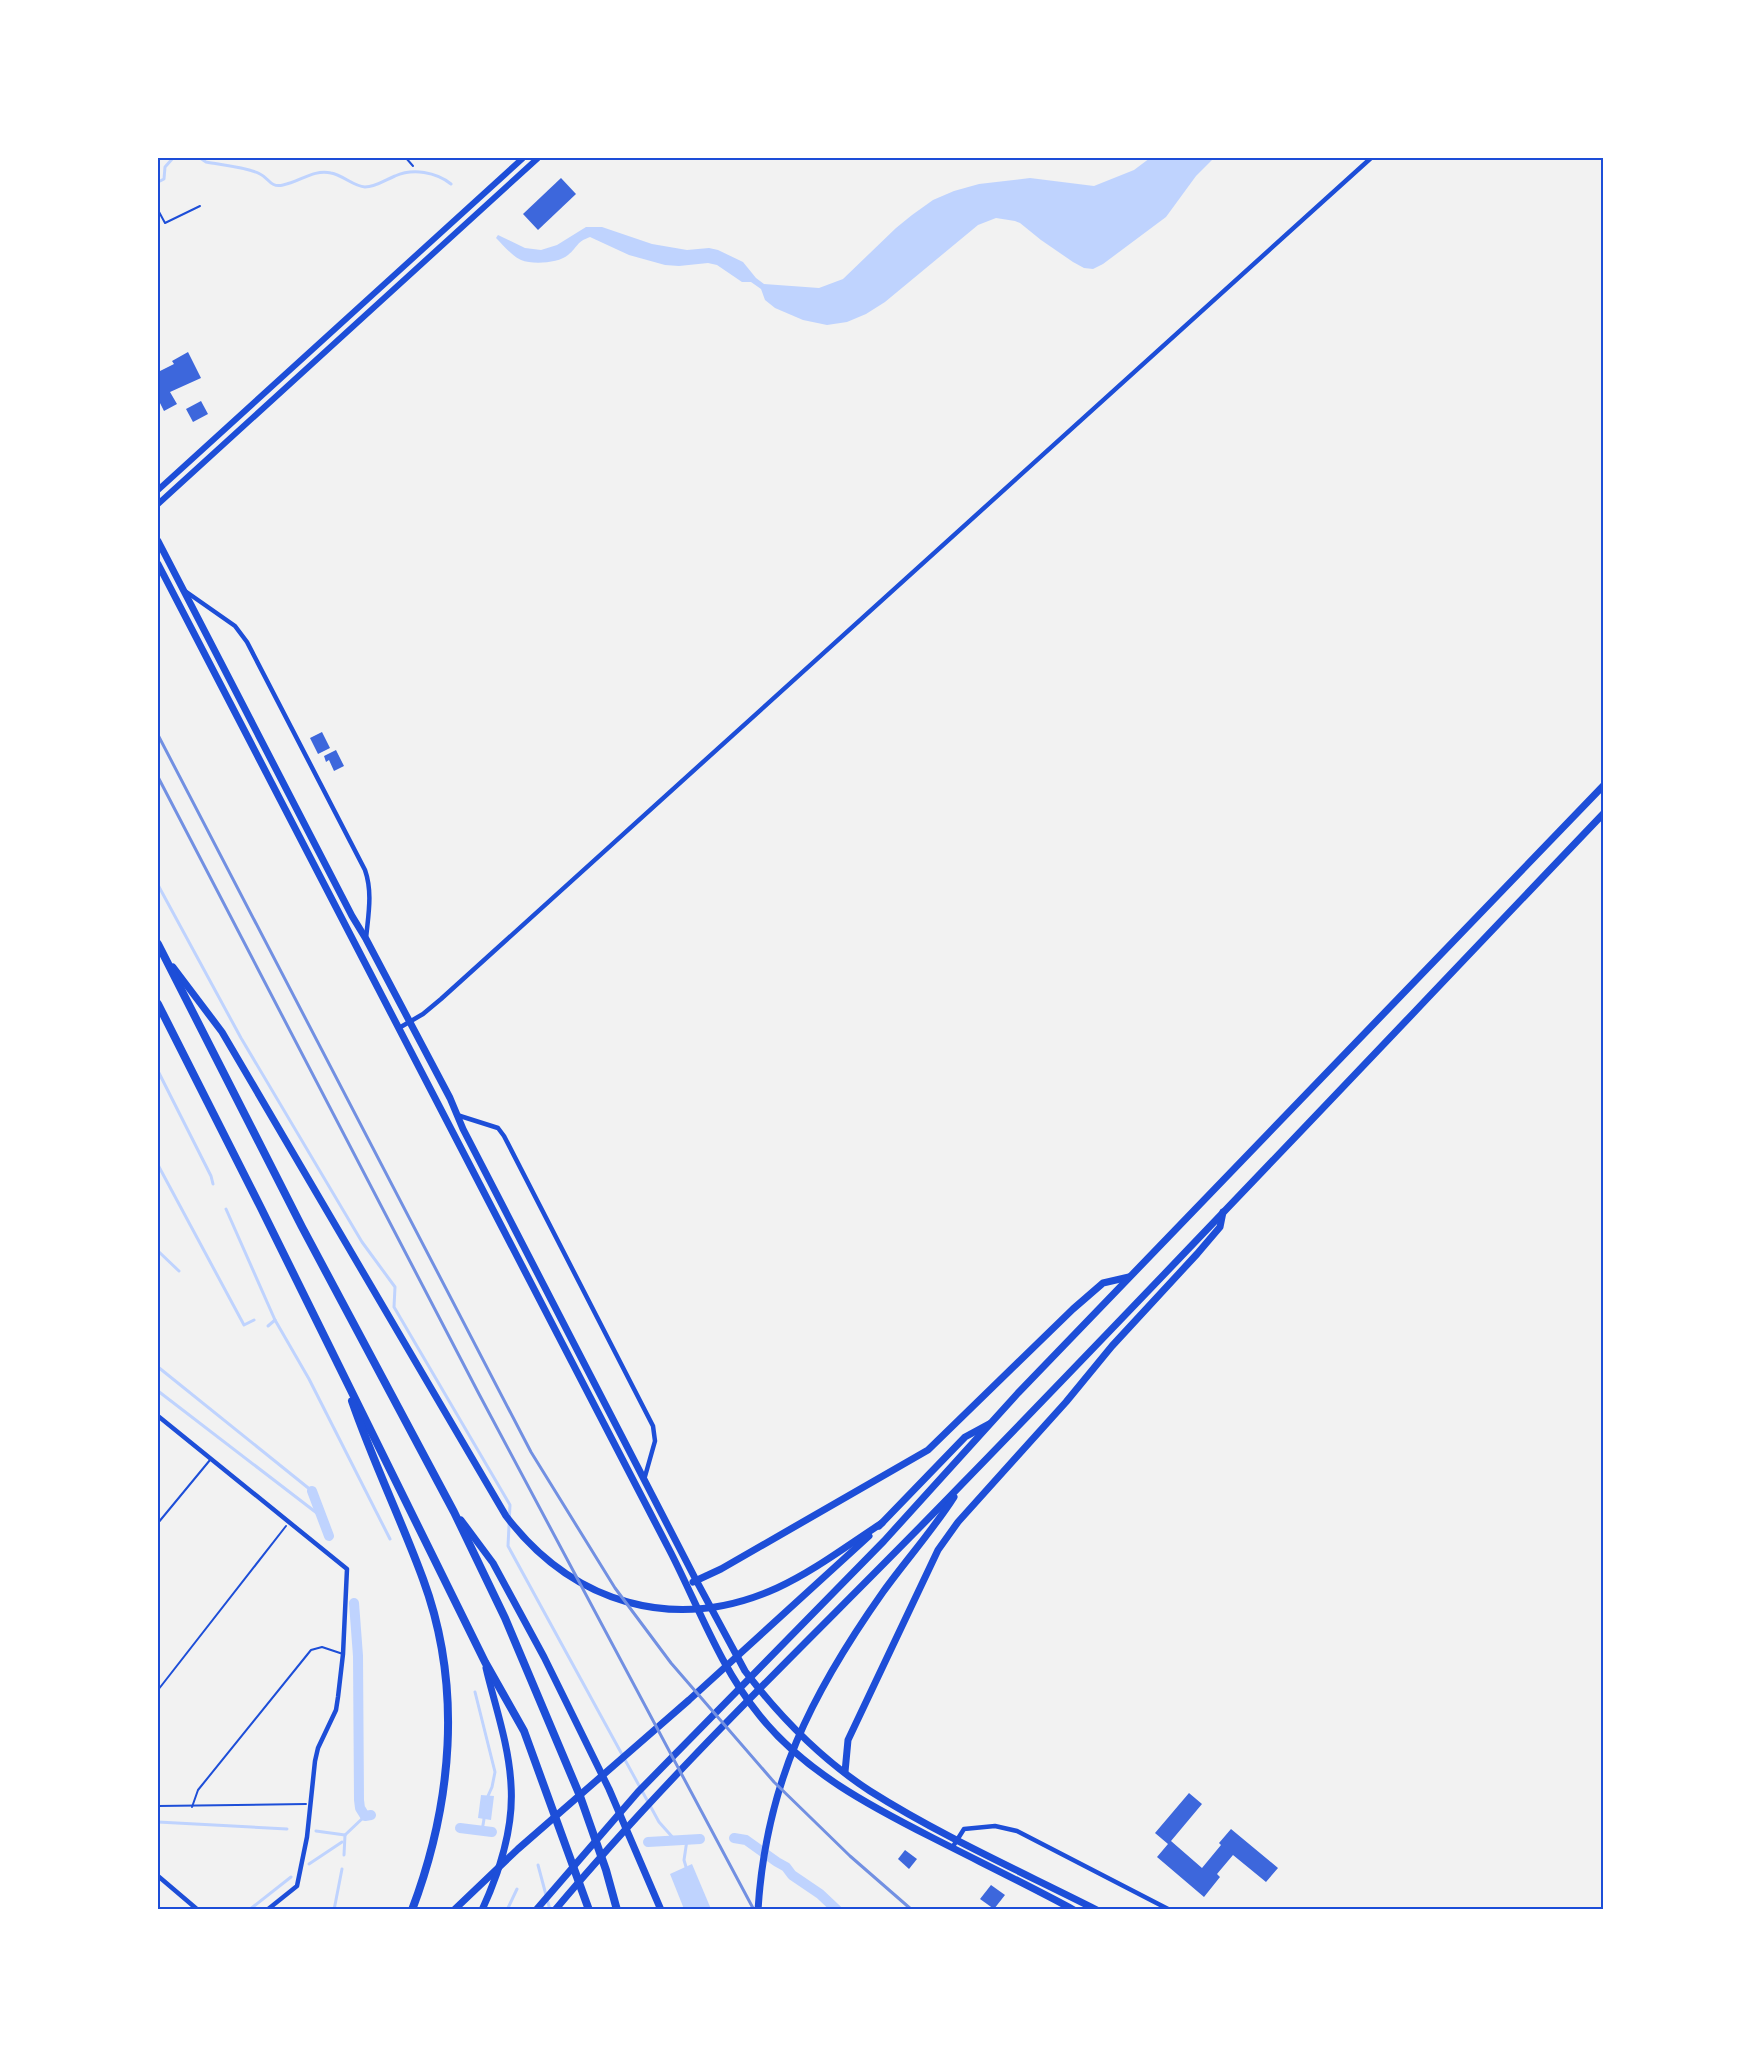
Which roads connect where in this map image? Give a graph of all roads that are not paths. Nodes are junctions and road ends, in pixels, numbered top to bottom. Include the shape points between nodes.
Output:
1 (406, 158) edge
2 (523, 158) edge
3 (538, 158) edge
4 (1371, 158) edge
5 (413, 166) dead end
6 (200, 206) dead end
7 (158, 210) edge
8 (158, 490) edge
9 (158, 504) edge
10 (158, 541) edge
11 (158, 564) edge
12 (182, 589) junction
13 (1604, 785) edge
14 (1604, 813) edge
15 (366, 939) junction
16 (158, 944) edge
17 (162, 953) junction
18 (158, 1004) edge
19 (410, 1022) junction
20 (399, 1028) junction
21 (456, 1115) junction
22 (1224, 1210) junction
23 (1131, 1276) junction
24 (342, 1369) junction
25 (158, 1416) edge
26 (994, 1422) junction
27 (210, 1460) junction
28 (644, 1481) junction
29 (960, 1485) junction
30 (454, 1512) junction
31 (158, 1523) edge
32 (882, 1523) junction
33 (287, 1524) junction
34 (696, 1580) junction
35 (687, 1584) junction
36 (343, 1654) junction
37 (485, 1662) junction
38 (158, 1690) edge
39 (844, 1772) junction
40 (309, 1804) junction
41 (158, 1806) edge
42 (192, 1807) junction
43 (956, 1839) junction
44 (952, 1848) junction
45 (158, 1876) edge
46 (198, 1910) edge
47 (267, 1910) edge
48 (412, 1910) edge
49 (454, 1910) edge
50 (482, 1910) edge
51 (536, 1910) edge
52 (555, 1910) edge
53 (589, 1910) edge
54 (617, 1910) edge
55 (661, 1910) edge
56 (758, 1910) edge
57 (1074, 1910) edge
58 (1097, 1910) edge
59 (1170, 1910) edge

1 - 5 lane
2 - 8 street
3 - 9 street
4 - 19 street via 441,999
6 - 7 lane via 165,223
10 - 12 main road
11 - 20 main road
12 - 15 main road
12 - 15 street via 235,626 266,677 365,870 370,893
13 - 23 main road
14 - 22 main road
15 - 19 main road
16 - 17 highway
17 - 30 highway
17 - 32 main road via 222,1032 506,1516 540,1555 567,1576 611,1597 645,1606 699,1609 749,1599 798,1578
18 - 24 highway
19 - 20 street
19 - 21 main road
20 - 35 main road
21 - 28 main road
21 - 28 street via 498,1128 509,1146 652,1426 655,1441
22 - 29 main road
22 - 39 main road via 1220,1227 958,1522 938,1550 848,1740
23 - 26 main road
23 - 34 main road via 1103,1283 928,1450
24 - 37 highway
24 - 48 highway via 366,1441 432,1606 442,1655 448,1716 447,1770 429,1862
25 - 27 street
26 - 32 main road via 966,1437
26 - 51 main road via 884,1541 638,1792
27 - 31 lane
27 - 33 street
28 - 34 main road
29 - 52 main road via 724,1726 604,1852
29 - 56 main road via 861,1623 811,1707 774,1803
30 - 54 highway via 505,1617 564,1758
30 - 55 main road via 493,1563 544,1657 609,1789
32 - 49 main road
33 - 36 street via 347,1569
33 - 38 lane
34 - 35 main road
34 - 39 main road via 734,1652 775,1710
35 - 44 main road via 731,1675 778,1736 851,1794
36 - 40 street via 336,1710 318,1748
36 - 42 lane via 322,1647 311,1650 198,1791
37 - 50 main road via 508,1762 511,1815 504,1851
37 - 53 highway via 524,1731
39 - 43 main road
40 - 42 lane
40 - 47 street via 297,1886
41 - 42 lane
43 - 44 street
43 - 58 main road
43 - 59 street via 964,1829 1005,1827
44 - 57 main road
45 - 46 street

